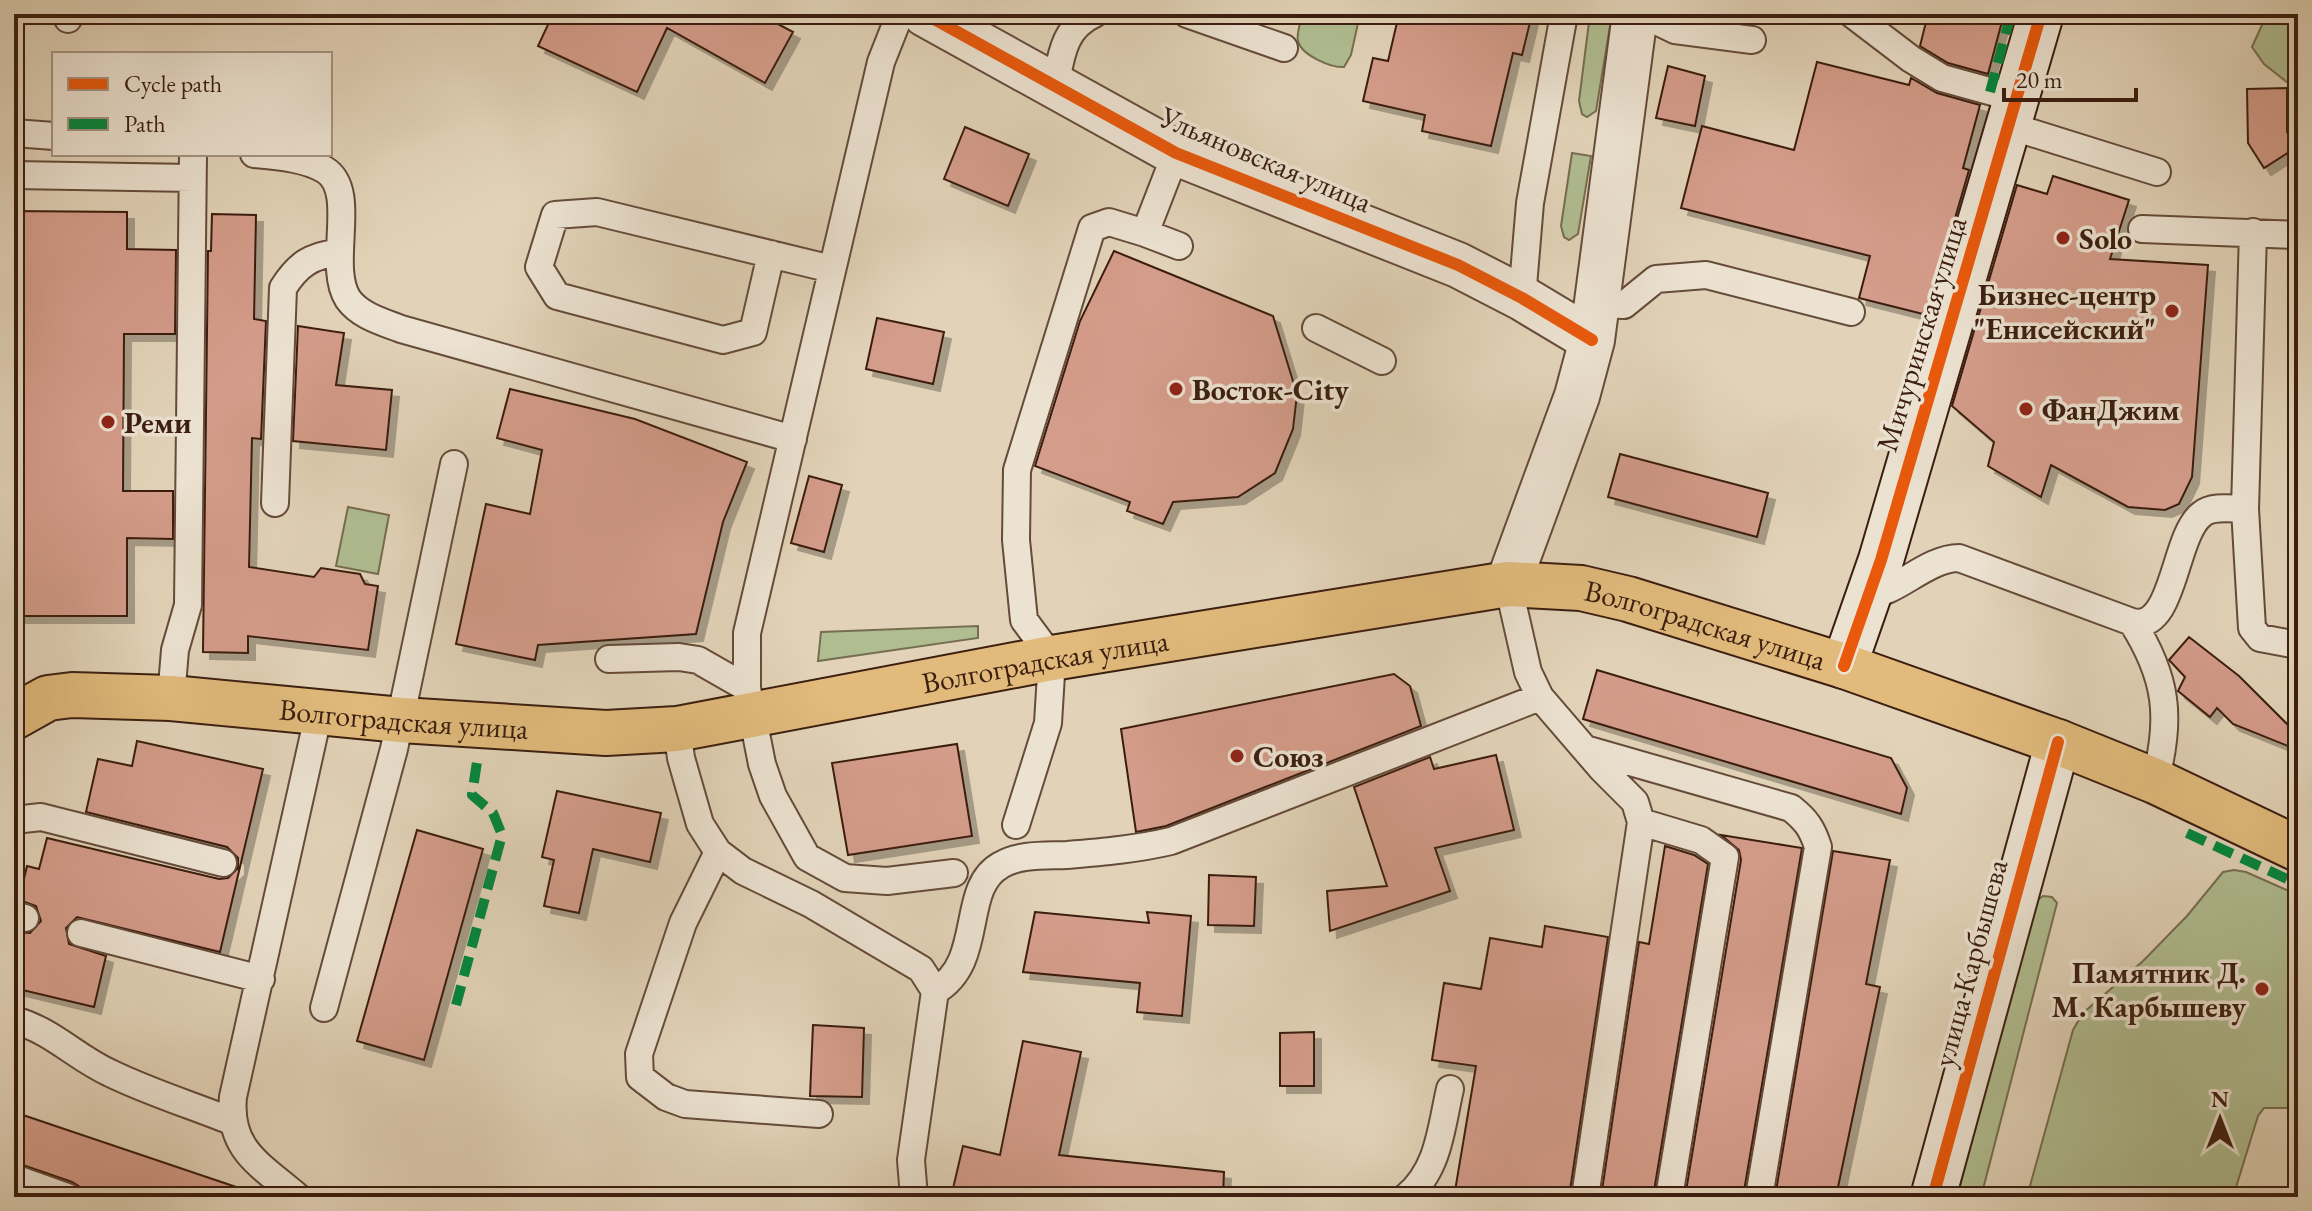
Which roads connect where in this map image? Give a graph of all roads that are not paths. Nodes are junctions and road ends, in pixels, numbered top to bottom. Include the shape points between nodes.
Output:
1 (900, 14) edge
2 (925, 14) edge
3 (1094, 14) edge
4 (1187, 14) edge
5 (1564, 14) edge
6 (1635, 14) edge
7 (1642, 14) edge
8 (1852, 14) edge
9 (2041, 14) edge
10 (1752, 40) dead end
11 (1284, 48) dead end
12 (1055, 87) junction
13 (2014, 113) junction
14 (14, 133) edge
15 (52, 136) edge
16 (1176, 153) junction
17 (265, 156) edge
18 (192, 166) edge
19 (2157, 172) dead end
20 (14, 175) edge
21 (2142, 229) dead end
22 (2253, 232) junction
23 (1145, 233) junction
24 (2298, 235) edge
25 (1179, 246) dead end
26 (339, 252) junction
27 (771, 254) junction
28 (832, 269) junction
29 (1522, 298) junction
30 (1851, 312) dead end
31 (1595, 322) junction
32 (1316, 328) dead end
33 (1382, 361) dead end
34 (793, 439) junction
35 (454, 464) dead end
36 (275, 503) dead end
37 (2245, 509) junction
38 (1508, 584) junction
39 (1869, 593) junction
40 (2132, 622) junction
41 (2298, 645) edge
42 (1052, 658) junction
43 (609, 659) dead end
44 (1844, 666) junction
45 (1540, 697) junction
46 (171, 698) junction
47 (750, 702) junction
48 (19, 709) edge
49 (319, 712) junction
50 (401, 720) junction
51 (677, 729) junction
52 (2058, 742) junction
53 (1585, 749) junction
54 (2155, 781) junction
55 (14, 820) edge
56 (1641, 822) junction
57 (1016, 825) dead end
58 (2298, 849) edge
59 (718, 852) junction
60 (223, 863) dead end
61 (954, 873) dead end
62 (81, 933) dead end
63 (261, 979) junction
64 (935, 991) junction
65 (324, 1008) dead end
66 (14, 1020) edge
67 (1450, 1089) dead end
68 (819, 1114) dead end
69 (231, 1121) junction
70 (14, 1178) edge
71 (67, 1197) edge
72 (298, 1197) edge
73 (914, 1197) edge
74 (1406, 1197) edge
75 (1585, 1197) edge
76 (1669, 1197) edge
77 (1759, 1197) edge
78 (1933, 1197) edge

1 - 28 lane via 881,62
2 - 12 street, Ульяновская улица
3 - 12 lane via 1077,24 1064,42
4 - 11 lane
5 - 29 lane via 1530,203
6 - 31 street
7 - 10 lane via 1675,30
8 - 13 lane via 1942,78
9 - 13 street, Мичуринская улица
12 - 16 street, Ульяновская улица
13 - 19 lane
13 - 39 street, Мичуринская улица
14 - 15 lane
16 - 23 lane
16 - 29 street, Ульяновская улица via 1458,265
17 - 26 lane via 326,170 336,182 341,204
18 - 20 lane
18 - 46 lane via 188,605 175,650
21 - 22 lane
22 - 24 lane
22 - 37 lane
23 - 25 lane
23 - 42 lane via 1109,222 1092,228 1020,454 1016,540 1024,620
26 - 34 lane via 349,300 369,316
26 - 36 lane via 313,256 283,288
27 - 27 lane via 597,212 555,215 539,267 557,296 723,340 753,332
27 - 28 lane
28 - 34 lane
29 - 31 street, Ульяновская улица
30 - 31 lane via 1684,274 1648,283
31 - 38 street via 1577,396
32 - 33 lane
34 - 47 lane via 747,633
35 - 50 lane
37 - 40 lane via 2203,513 2182,546 2158,614
37 - 41 lane via 2252,628 2260,638
38 - 42 main road, Волгоградская улица
38 - 44 main road, Волгоградская улица via 1581,588 1628,599
38 - 45 lane via 1528,672
39 - 40 lane via 1890,588 1931,563 1959,558
39 - 44 street, Мичуринская улица
40 - 54 lane via 2164,691 2165,740
42 - 47 main road, Волгоградская улица
42 - 57 lane via 1048,723
43 - 47 lane via 698,660
44 - 52 main road, Волгоградская улица
45 - 53 lane
45 - 64 lane via 1171,841 1003,863 982,887 960,970
46 - 48 main road, Волгоградская улица via 72,695
46 - 49 main road, Волгоградская улица
47 - 51 main road, Волгоградская улица
47 - 61 lane via 773,796 807,857 845,878 887,881
49 - 50 main road, Волгоградская улица
49 - 63 lane
50 - 51 main road, Волгоградская улица via 606,733
50 - 65 lane
51 - 59 lane via 700,824
52 - 54 main road, Волгоградская улица
52 - 78 street, улица Карбышева
53 - 56 lane via 1635,802
53 - 77 lane via 1791,808 1813,831 1818,847
54 - 58 main road, Волгоградская улица
55 - 60 lane via 41,817
56 - 75 lane
56 - 76 lane via 1701,840 1725,857
59 - 64 lane via 921,969
59 - 68 lane via 683,923 639,1054 640,1077 685,1104
62 - 63 lane
63 - 69 lane
64 - 73 lane via 911,1160
66 - 69 lane via 62,1041 111,1074
67 - 74 lane via 1433,1165
69 - 72 lane via 238,1142
70 - 71 lane

